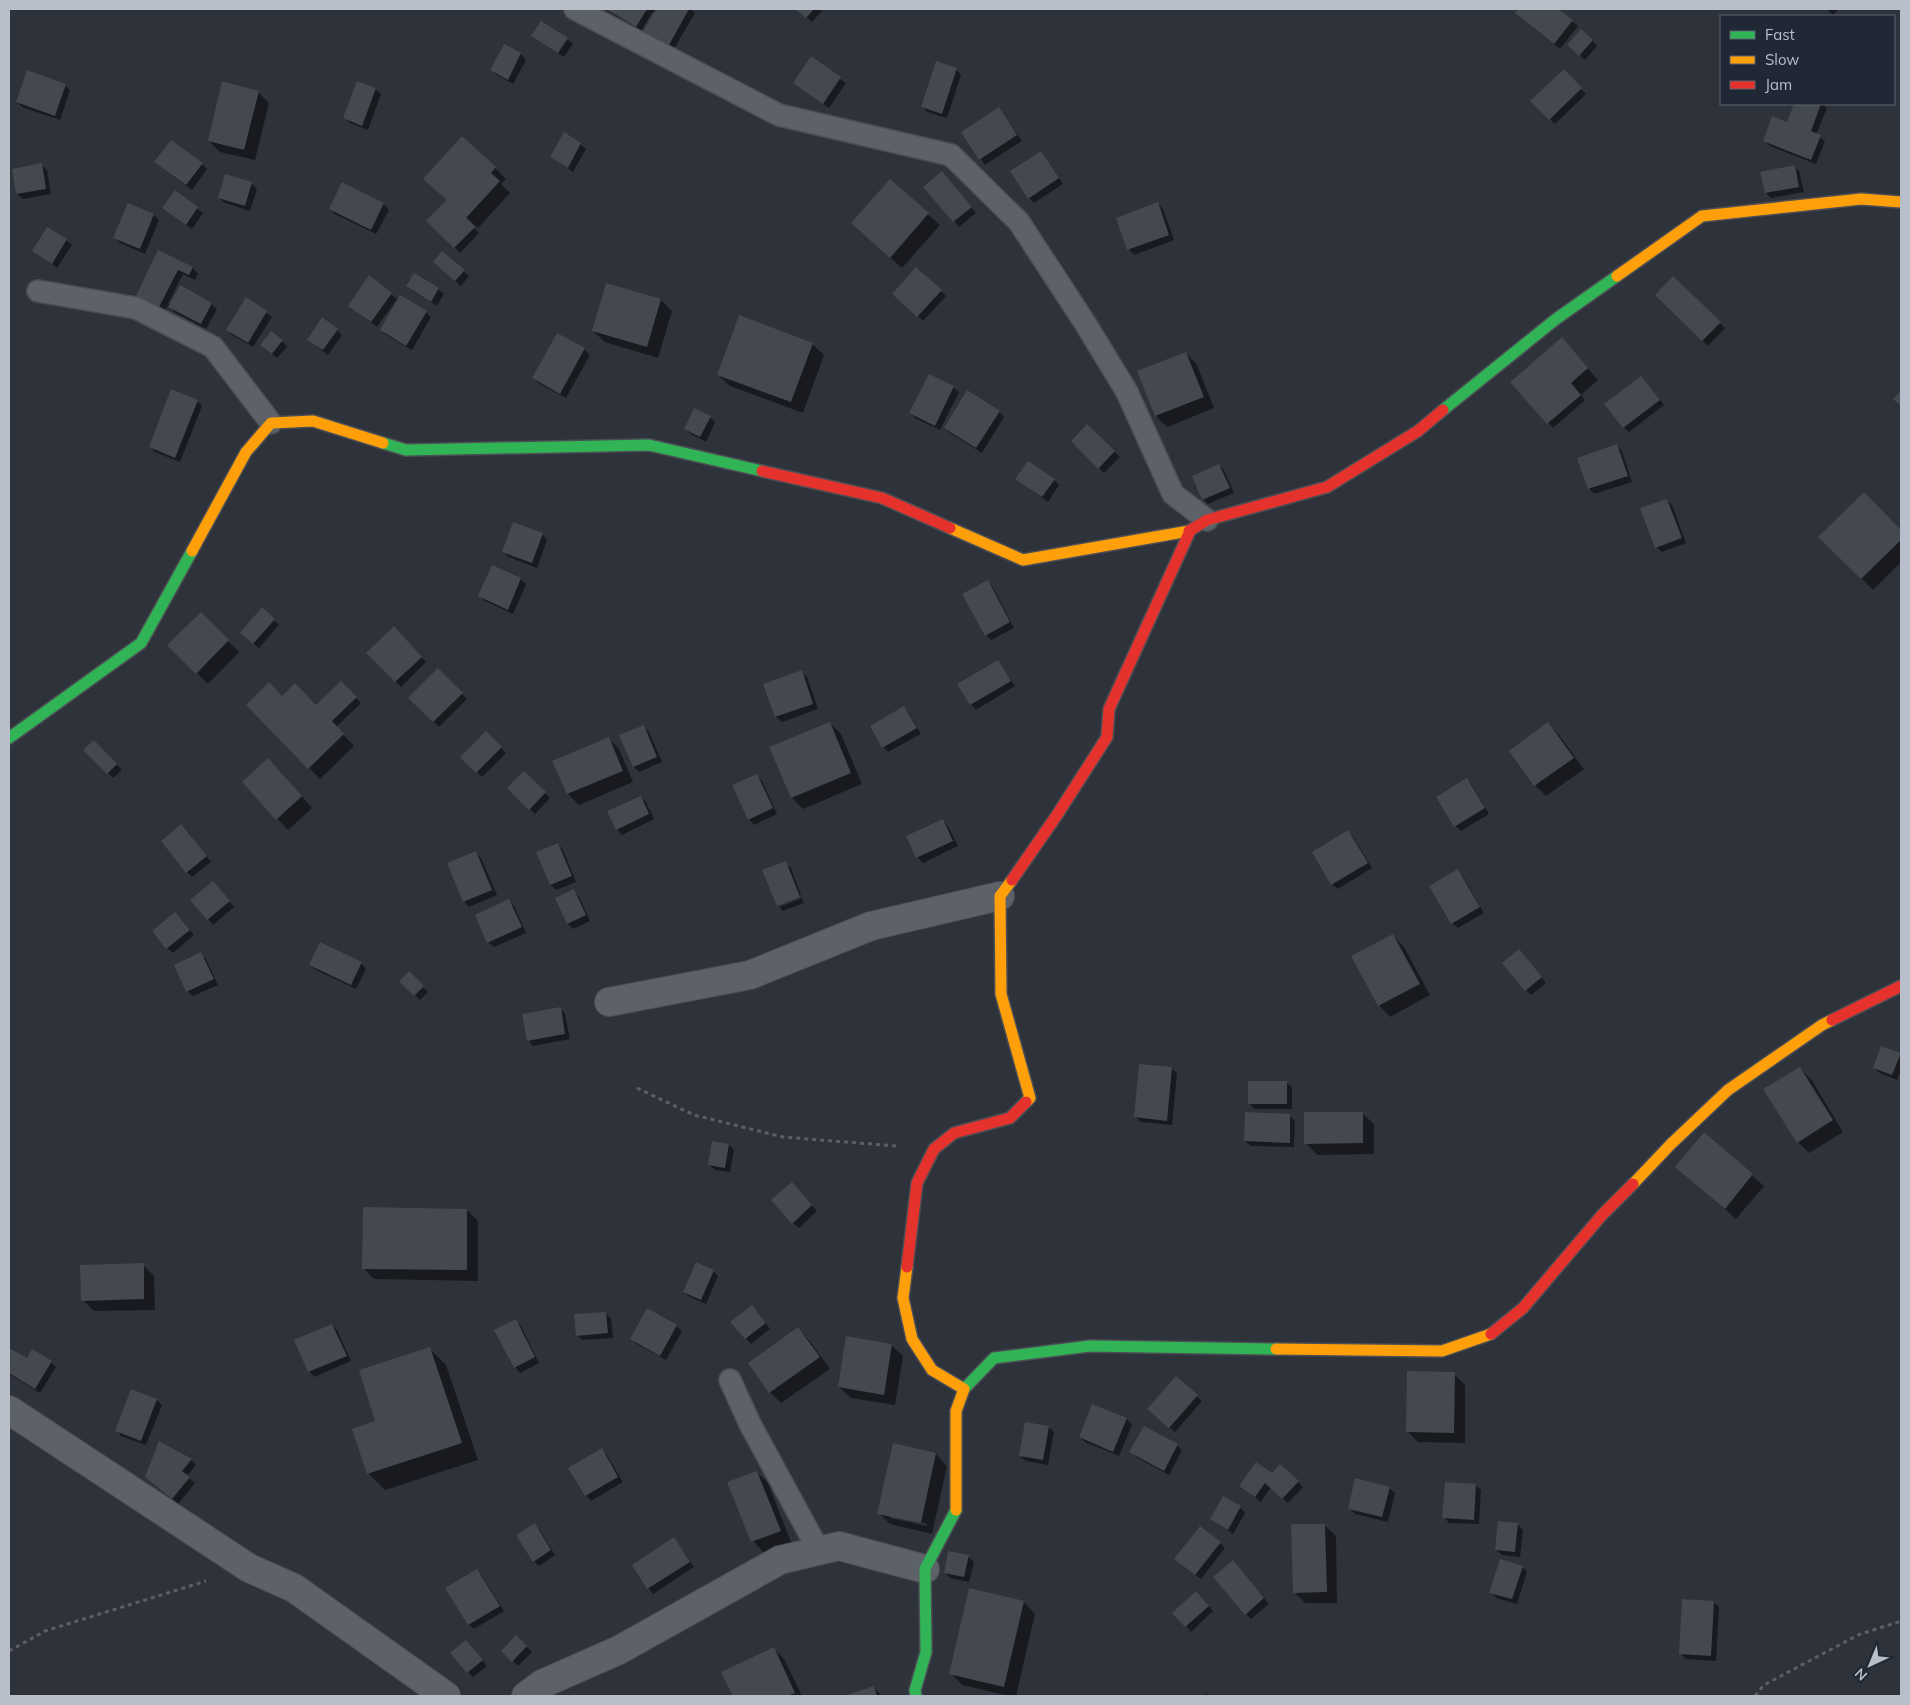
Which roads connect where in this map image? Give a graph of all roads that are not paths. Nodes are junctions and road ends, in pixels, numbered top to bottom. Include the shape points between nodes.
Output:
1 (575, 9) edge
2 (1901, 202) edge
3 (38, 291) dead end
4 (271, 423) junction
5 (1198, 526) junction
6 (9, 738) edge
7 (1000, 896) junction
8 (1901, 986) edge
9 (610, 1002) dead end
10 (730, 1380) dead end
11 (964, 1389) junction
12 (9, 1410) edge
13 (819, 1551) junction
14 (925, 1569) junction
15 (446, 1696) edge
16 (526, 1696) edge
17 (916, 1696) edge

1 - 5 lane via 779,115 951,155 1019,222 1127,392 1173,494
2 - 5 street via 1861,199 1702,216 1556,319 1418,431 1327,487
3 - 4 lane via 136,308 213,347
4 - 5 street via 313,421 406,450 649,445 882,498 1023,560
4 - 6 street via 246,452 141,643
5 - 7 street via 1109,709 1107,737
7 - 9 street via 872,926 750,975
7 - 11 street via 1001,994 1030,1098 1010,1118 954,1133 934,1149 917,1183 903,1298 912,1339 932,1370
8 - 11 street via 1822,1025 1728,1090 1602,1215 1523,1308 1490,1335 1442,1350 1090,1346 994,1358
10 - 13 lane via 750,1424
11 - 14 street via 956,1411 956,1511
12 - 15 street via 249,1568 294,1588
13 - 14 street via 839,1546
13 - 16 street via 780,1560 619,1650 542,1684
14 - 17 street via 926,1652

